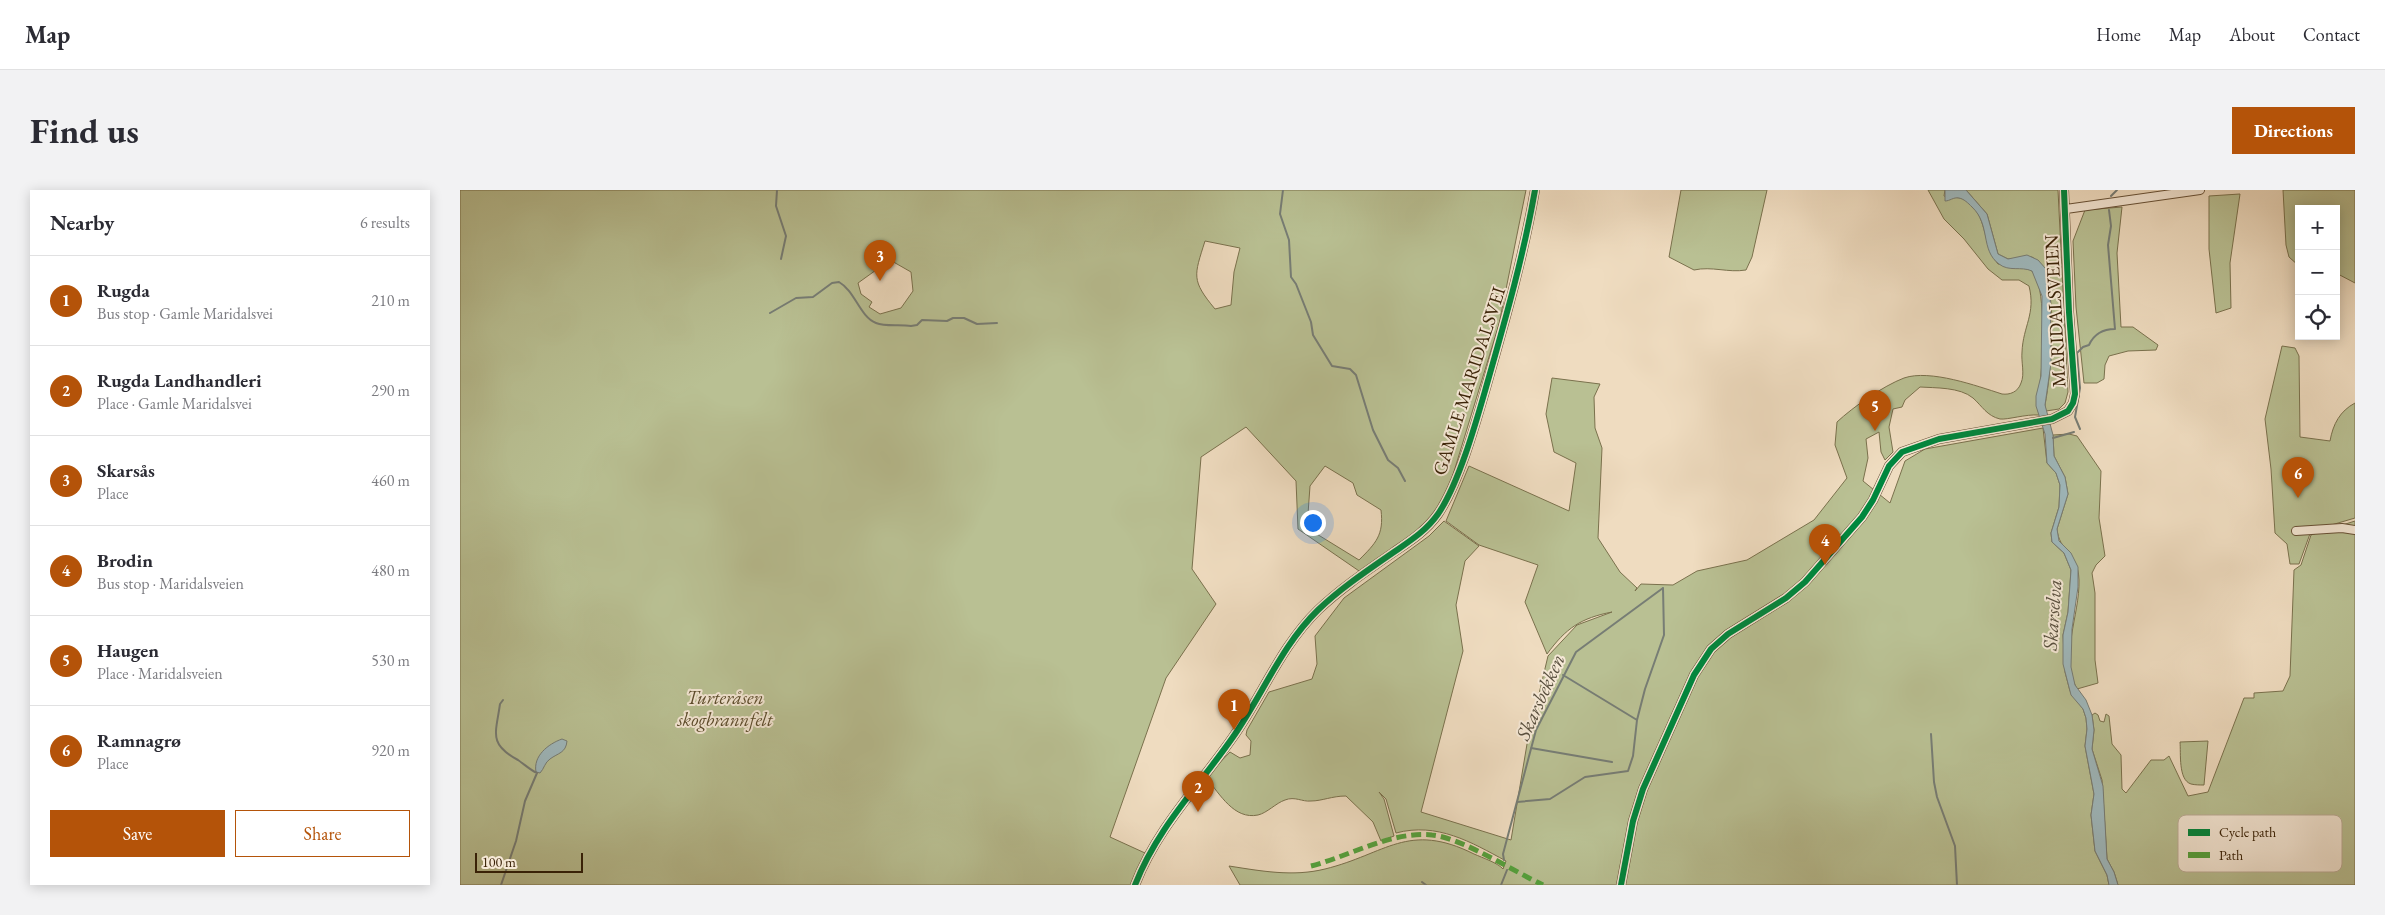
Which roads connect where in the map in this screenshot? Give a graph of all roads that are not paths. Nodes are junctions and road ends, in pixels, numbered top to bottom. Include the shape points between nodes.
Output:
1 (1535, 190) edge
2 (2064, 190) edge
3 (2200, 190) edge
4 (2066, 209) junction
5 (2355, 530) edge
6 (2296, 531) dead end
7 (1135, 885) edge
8 (1620, 885) edge

1 - 7 street, GAMLE MARIDALSVEI via 1510,306 1477,419 1442,506 1421,533 1337,594 1304,625 1233,738 1183,801
2 - 4 street, MARIDALSVEIEN
3 - 4 street
4 - 8 street, MARIDALSVEIEN via 2075,394 2068,411 2052,420 1939,438 1902,452 1889,466 1862,518 1805,582 1711,649 1694,675 1643,789
5 - 6 street

